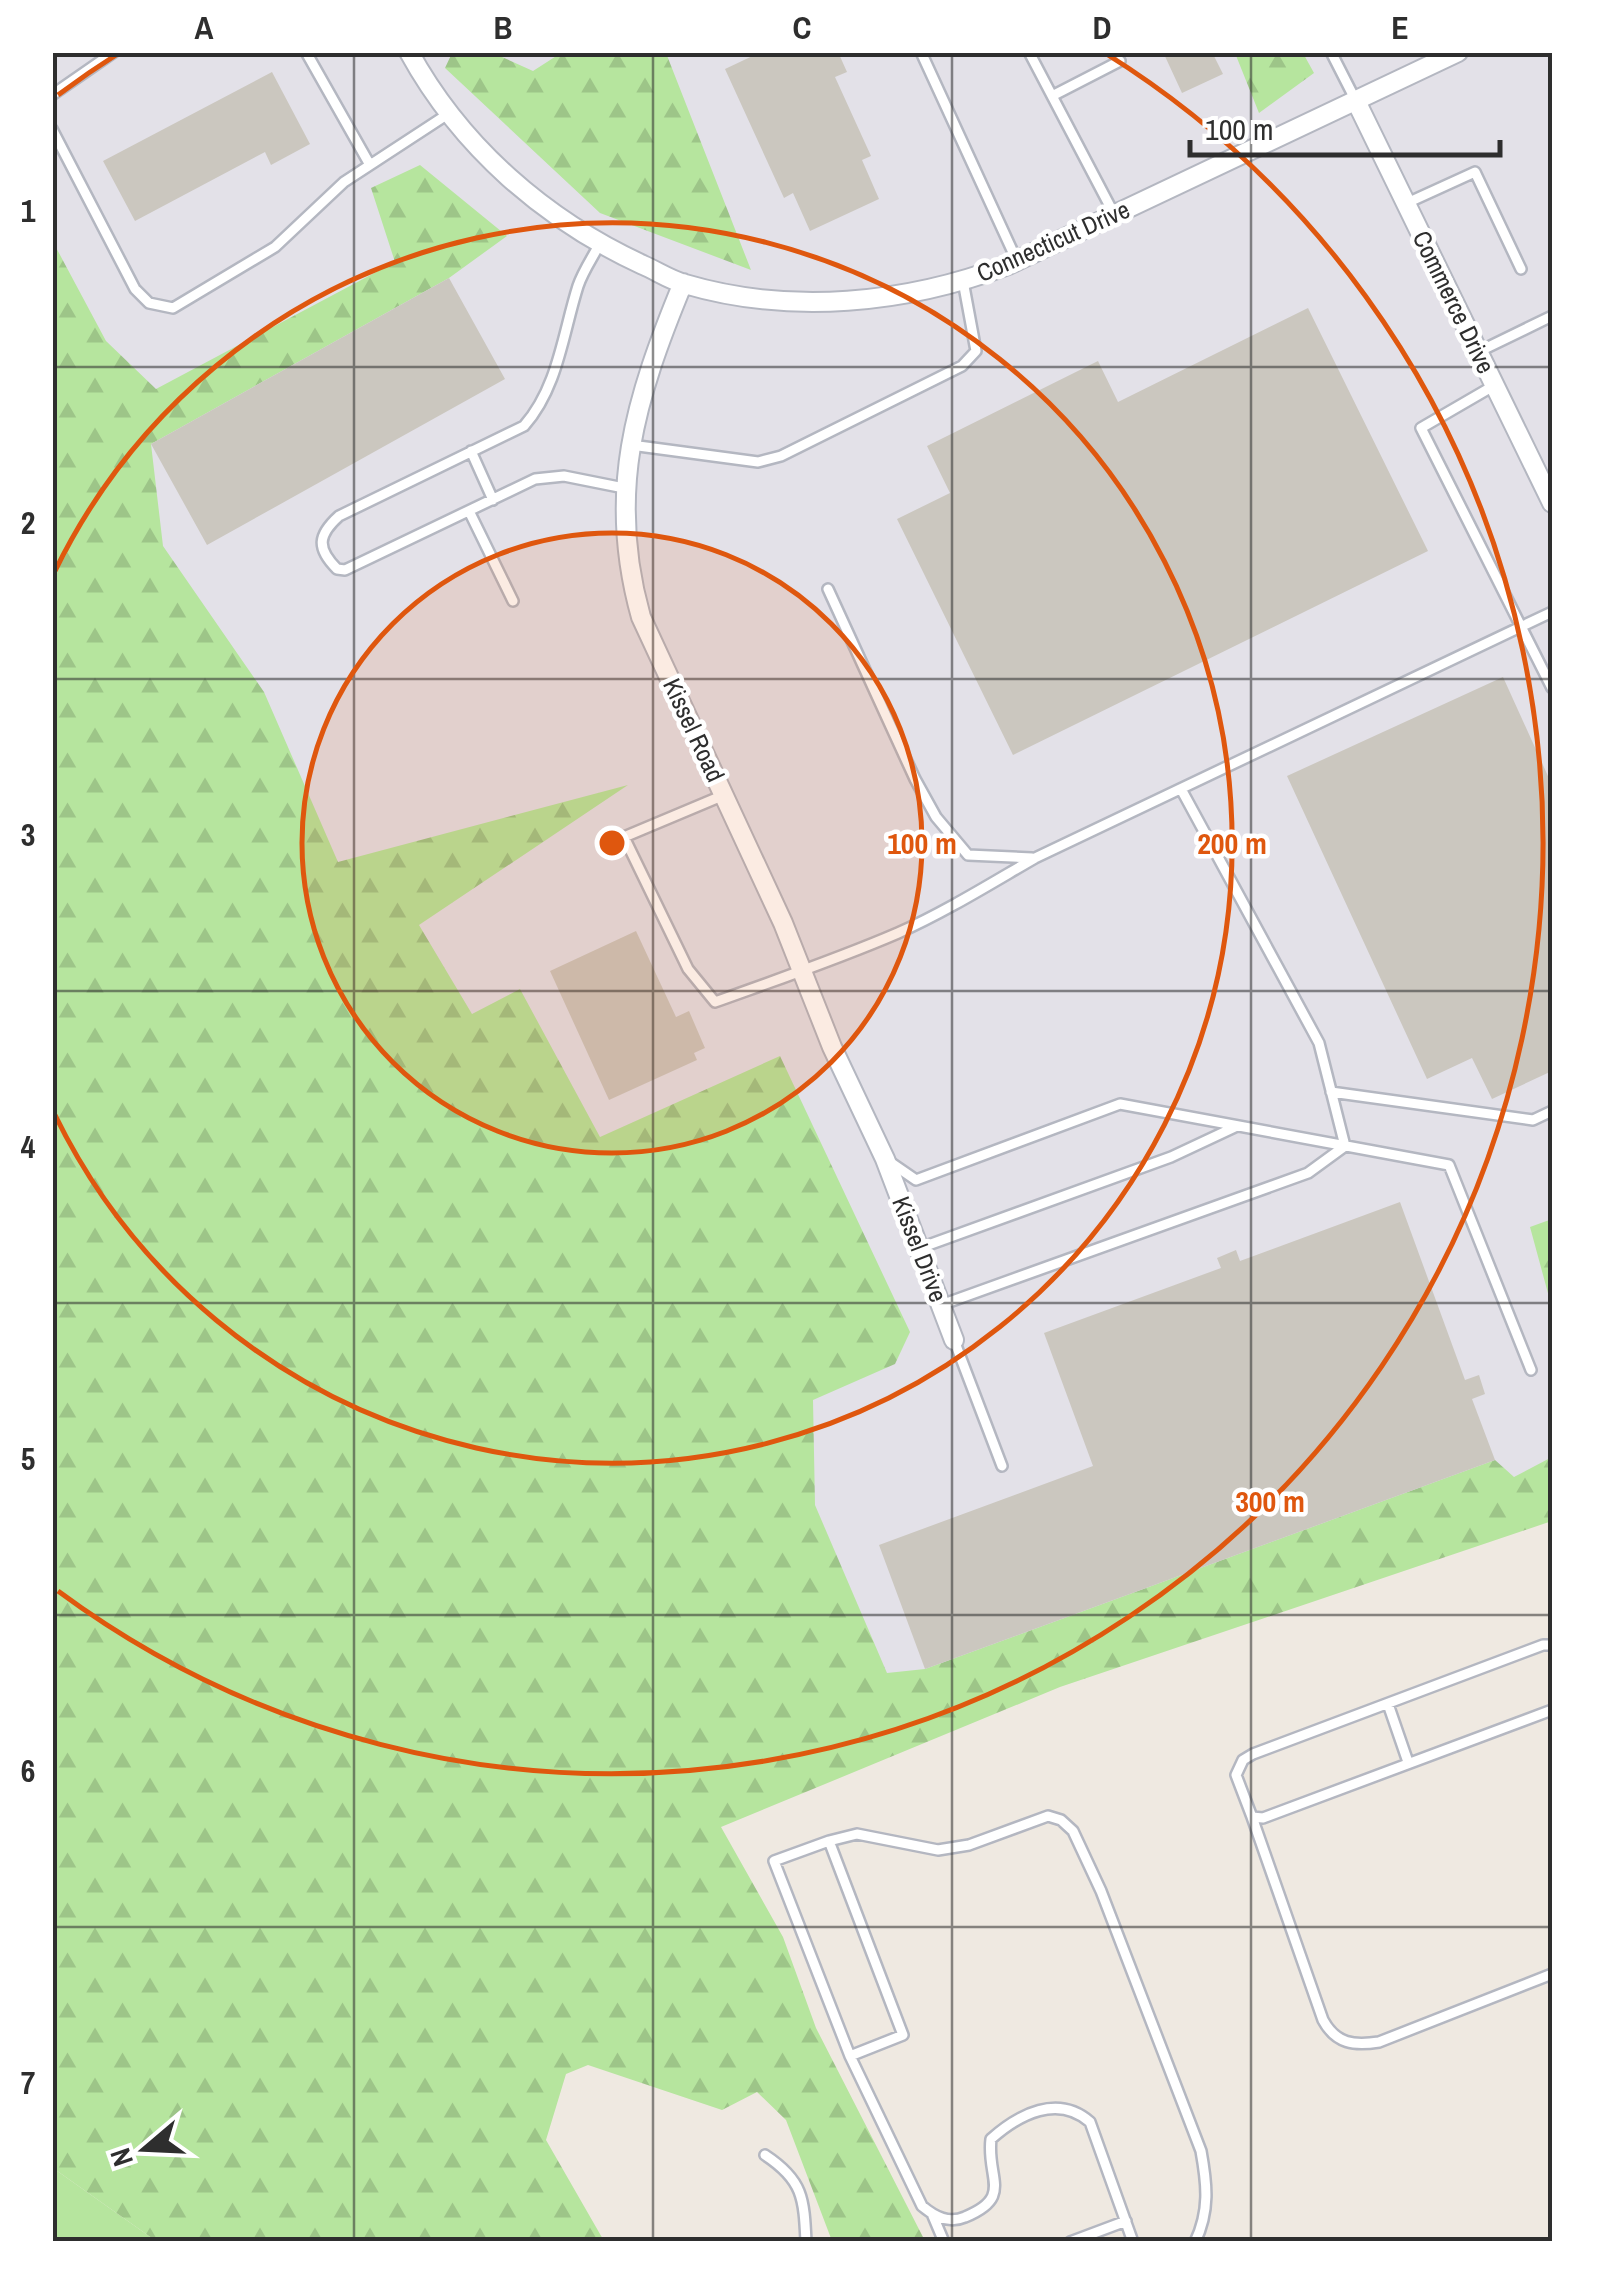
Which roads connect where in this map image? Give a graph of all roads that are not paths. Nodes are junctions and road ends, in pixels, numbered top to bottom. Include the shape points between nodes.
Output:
1 (114, 52) edge
2 (306, 52) edge
3 (409, 52) edge
4 (921, 52) edge
5 (1029, 52) edge
6 (1331, 52) edge
7 (1458, 52) edge
8 (1120, 62) dead end
9 (52, 95) edge
10 (1052, 96) junction
11 (1356, 101) junction
12 (448, 114) junction
13 (52, 130) edge
14 (370, 164) junction
15 (1406, 203) junction
16 (1114, 214) junction
17 (600, 243) junction
18 (1017, 261) junction
19 (1521, 268) dead end
20 (963, 281) junction
21 (683, 284) junction
22 (1549, 318) edge
23 (1552, 332) edge
24 (1478, 352) junction
25 (1495, 385) junction
26 (630, 445) junction
27 (471, 451) junction
28 (624, 488) junction
29 (492, 500) junction
30 (1552, 503) edge
31 (469, 511) junction
32 (828, 589) dead end
33 (513, 601) dead end
34 (1552, 612) edge
35 (1524, 626) junction
36 (1552, 688) edge
37 (1182, 789) junction
38 (724, 795) junction
39 (1035, 858) junction
40 (802, 971) junction
41 (1332, 1092) junction
42 (1552, 1111) edge
43 (1238, 1126) junction
44 (1345, 1146) junction
45 (885, 1159) junction
46 (920, 1248) junction
47 (941, 1305) junction
48 (954, 1340) joint
49 (1531, 1370) dead end
50 (1002, 1466) dead end
51 (1552, 1645) edge
52 (1388, 1704) junction
53 (1552, 1710) edge
54 (1408, 1762) junction
55 (1252, 1817) junction
56 (828, 1841) junction
57 (1552, 1974) edge
58 (850, 2056) junction
59 (765, 2155) dead end
60 (934, 2216) junction
61 (1126, 2220) junction
62 (806, 2242) edge
63 (944, 2242) edge
64 (1070, 2242) edge
65 (1133, 2242) edge
66 (1195, 2242) edge

1 - 9 lane
2 - 14 lane
3 - 12 street, Connecticut Drive
4 - 18 lane
5 - 10 lane
6 - 11 lane
7 - 11 street, Connecticut Drive
8 - 10 lane
10 - 16 lane
11 - 15 street, Commerce Drive
11 - 16 street, Connecticut Drive
12 - 14 lane
12 - 17 street, Connecticut Drive via 499,169
13 - 14 lane via 135,289 162,308 186,302 275,247
15 - 19 lane via 1475,172
15 - 24 street, Commerce Drive
16 - 18 street, Connecticut Drive
17 - 21 street, Connecticut Drive
17 - 27 lane via 579,283 538,411 524,426
18 - 20 street, Connecticut Drive
20 - 21 street, Connecticut Drive via 878,299 815,302
20 - 26 lane via 976,352 962,366 782,456 758,462
21 - 26 street, Kissel Road via 656,349
22 - 23 lane
22 - 24 lane
24 - 25 street, Commerce Drive
25 - 30 street, Commerce Drive
25 - 35 lane via 1420,428
26 - 28 street, Kissel Road
27 - 29 lane
27 - 31 lane via 339,516 323,530 321,542 328,560 344,570
28 - 29 lane via 564,476 535,479
28 - 38 street, Kissel Road via 626,562 641,618
29 - 31 lane
31 - 33 lane
32 - 39 lane via 936,817 968,855
34 - 35 lane
35 - 36 lane
35 - 37 lane
37 - 39 lane
37 - 41 lane via 1319,1043
38 - 40 street, Kissel Road
38 - 40 lane via 624,838 688,970 715,1002
39 - 40 lane via 898,933
40 - 45 street, Kissel Road
41 - 42 lane via 1533,1120
41 - 44 lane
43 - 44 lane
43 - 45 lane via 1120,1104 916,1180
43 - 46 lane
44 - 47 lane via 1308,1173
44 - 49 lane via 1449,1165
45 - 46 street, Kissel Drive
46 - 47 street, Kissel Drive
47 - 48 street, Kissel Drive
48 - 50 lane
51 - 52 lane
52 - 54 lane
52 - 55 lane via 1243,1760 1236,1775
53 - 54 lane
54 - 55 lane
55 - 57 lane via 1323,2020 1340,2040 1379,2042
56 - 58 lane via 903,2035
56 - 58 lane via 774,1861
56 - 66 lane via 857,1834 938,1850 1048,1816 1073,1830 1200,2151 1208,2185 1205,2222
58 - 60 lane via 922,2206
59 - 62 lane via 797,2182
60 - 61 lane via 954,2222 985,2209 994,2200 996,2177 988,2160 991,2139 1007,2125 1057,2106 1090,2122
60 - 63 lane
61 - 64 lane
61 - 65 lane

